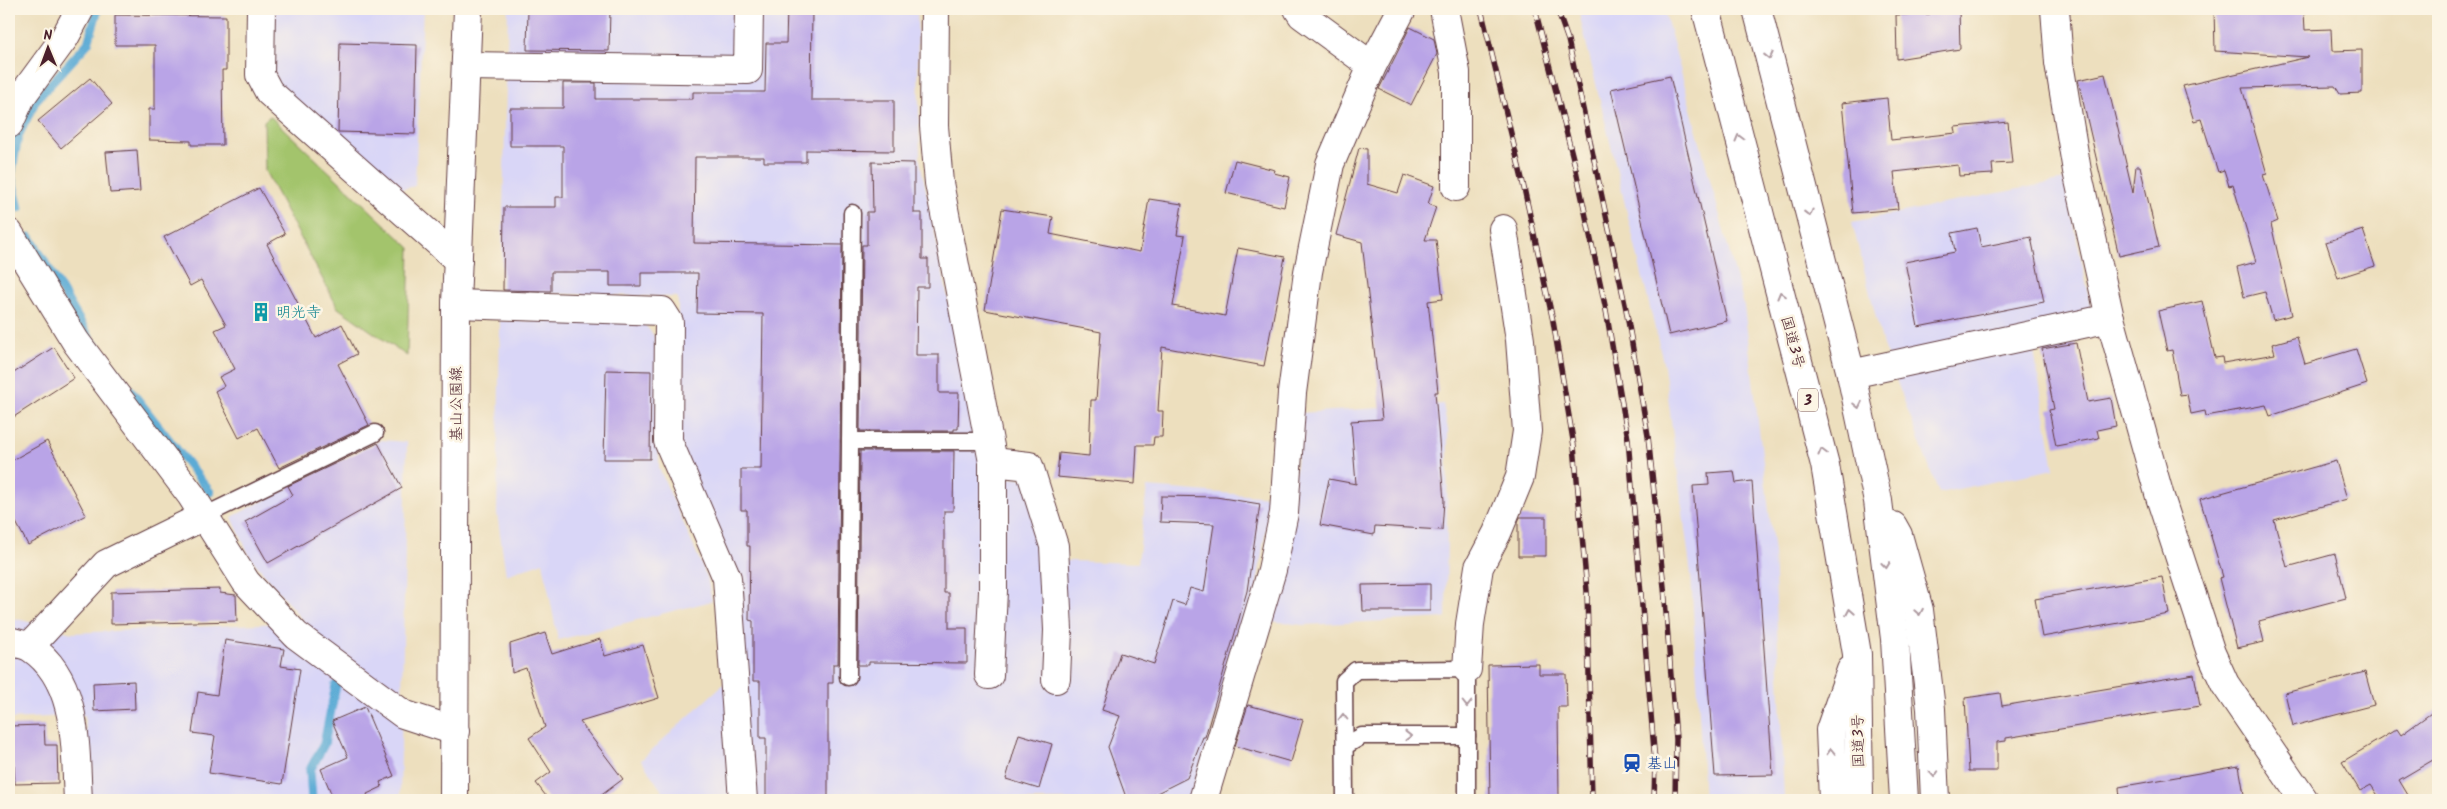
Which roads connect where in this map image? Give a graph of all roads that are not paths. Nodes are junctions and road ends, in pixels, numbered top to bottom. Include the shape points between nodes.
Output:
1 (80, 9) edge
2 (262, 9) edge
3 (468, 9) edge
4 (748, 9) edge
5 (935, 9) edge
6 (1298, 9) edge
7 (1402, 9) edge
8 (1444, 9) edge
9 (1706, 9) edge
10 (1757, 9) edge
11 (2055, 9) edge
12 (466, 66) junction
13 (1372, 66) junction
14 (9, 124) edge
15 (1456, 187) dead end
16 (852, 213) dead end
17 (1503, 229) dead end
18 (9, 234) edge
19 (458, 260) junction
20 (456, 304) junction
21 (2110, 318) junction
22 (1851, 374) junction
23 (376, 433) dead end
24 (850, 441) junction
25 (991, 452) junction
26 (1878, 501) junction
27 (204, 516) junction
28 (19, 644) edge
29 (1857, 654) junction
30 (1467, 669) junction
31 (989, 675) dead end
32 (848, 676) dead end
33 (1056, 679) dead end
34 (455, 731) junction
35 (1467, 736) junction
36 (1345, 746) junction
37 (78, 800) edge
38 (454, 800) edge
39 (743, 800) edge
40 (1203, 800) edge
41 (1345, 800) edge
42 (1467, 800) edge
43 (1832, 800) edge
44 (1859, 800) edge
45 (1904, 800) edge
46 (1935, 800) edge
47 (2304, 800) edge

1 - 14 main road via 65,37 21,97
2 - 19 main road via 260,75 269,92
3 - 12 main road, 基山公園線
4 - 12 main road via 748,70
5 - 25 main road via 934,126 939,184
6 - 13 main road
7 - 13 main road
8 - 15 main road via 1456,72
29 -> 9 main road, 国道3号 / 3 via 1825,464
10 -> 22 main road
11 - 21 main road via 2059,63 2076,171
12 - 19 main road, 基山公園線
13 - 40 main road via 1330,164 1308,272 1292,393 1284,513 1272,570
16 - 24 lane
17 - 30 main road via 1520,340 1527,431 1520,477 1479,567
18 - 27 main road via 76,342
19 - 20 main road, 基山公園線
20 - 34 main road, 基山公園線
20 - 39 main road via 662,310 669,322 668,441 727,578
21 - 22 main road
21 - 47 main road via 2160,497 2211,653 2225,684
22 -> 26 main road
23 - 27 lane
24 - 25 lane
24 - 32 lane
25 - 31 main road via 993,592
25 - 33 main road via 1029,466 1054,546 1058,630
26 -> 45 main road via 1895,639
26 -> 46 main road via 1898,536 1919,610 1931,709
27 - 28 main road via 106,564
27 - 34 main road via 246,582 296,635 403,714
28 - 37 main road via 55,670 74,723
43 -> 29 main road via 1830,730
29 - 44 main road, 国道3号 / 3
30 -> 35 lane
36 -> 30 lane via 1344,681 1356,670
34 - 38 main road, 基山公園線
36 -> 35 lane via 1362,736
35 - 42 lane
36 - 41 lane

